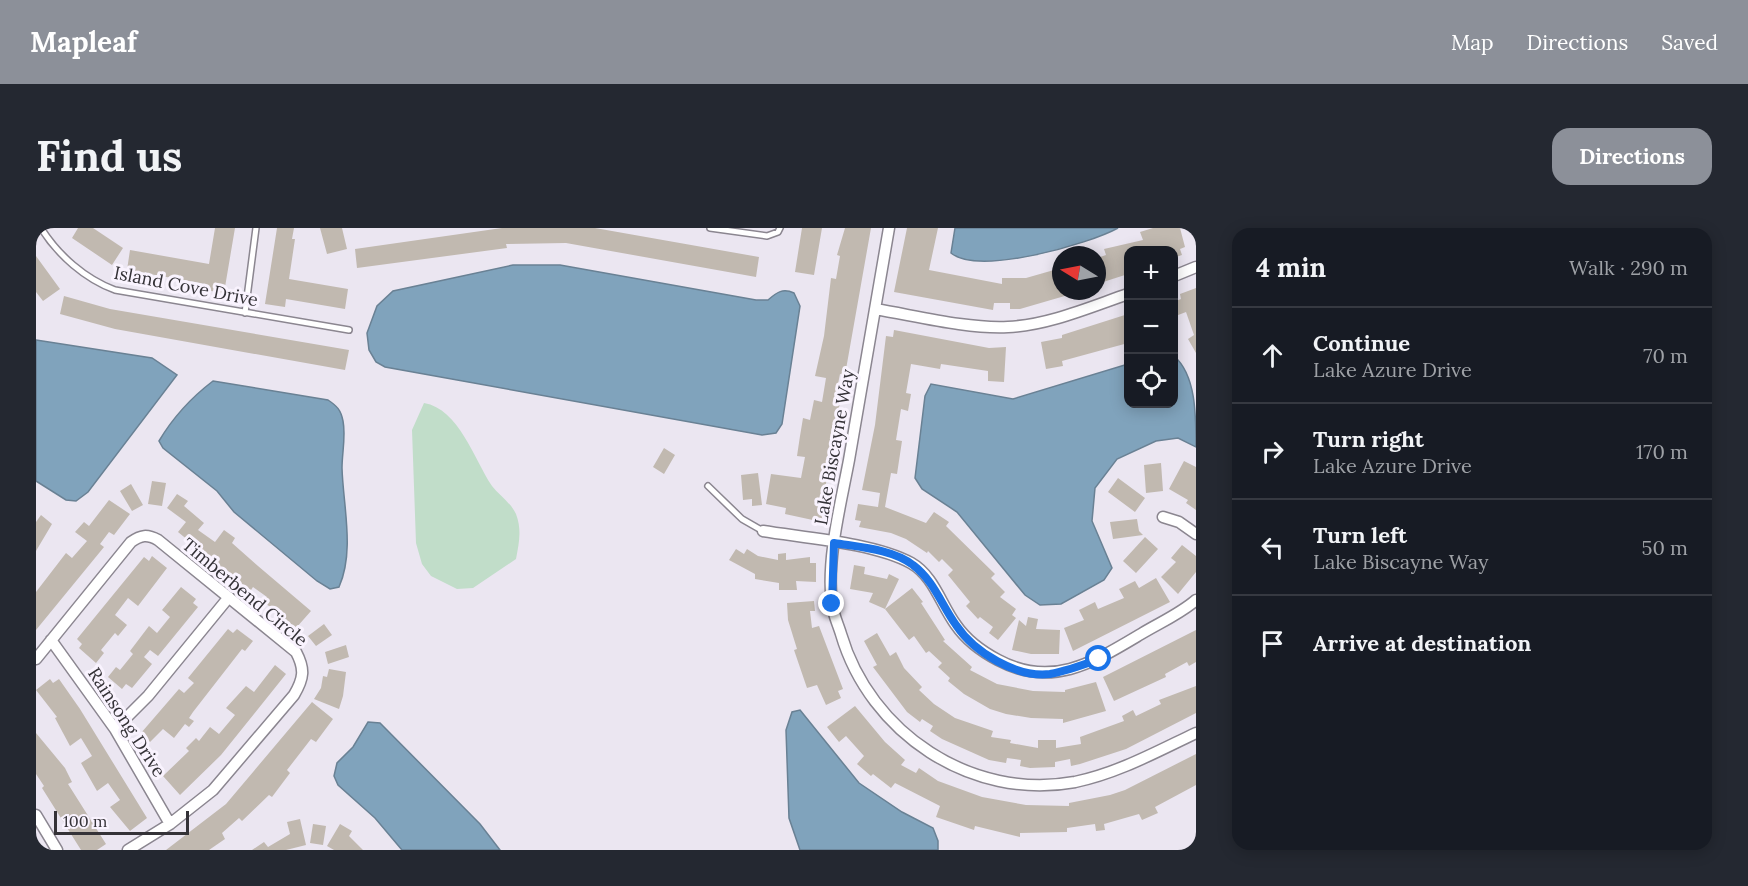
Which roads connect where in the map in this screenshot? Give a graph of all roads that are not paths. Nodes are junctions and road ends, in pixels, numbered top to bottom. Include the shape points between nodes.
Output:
1 (41, 228) edge
2 (256, 228) edge
3 (710, 228) edge
4 (780, 228) edge
5 (889, 228) edge
6 (1196, 267) edge
7 (1178, 274) edge
8 (1124, 295) edge
9 (875, 309) junction
10 (244, 312) junction
11 (349, 330) dead end
12 (708, 486) dead end
13 (1163, 517) dead end
14 (764, 531) joint
15 (1196, 534) edge
16 (834, 543) junction
17 (229, 597) junction
18 (1196, 600) edge
19 (51, 640) junction
20 (36, 659) edge
21 (115, 729) junction
22 (1196, 733) edge
23 (36, 816) edge
24 (171, 824) junction
25 (57, 850) edge
26 (128, 850) edge

1 - 10 lane, Island Cove Drive via 52,245 97,283 115,290
2 - 10 lane
3 - 4 lane via 767,236
5 - 9 street, Lake Biscayne Way
6 - 7 street
8 - 9 street via 1050,320 1009,327
9 - 16 street, Lake Biscayne Way
10 - 11 lane, Island Cove Drive
12 - 14 lane via 742,519
13 - 15 street
14 - 16 street
16 - 18 street via 883,552 912,564 937,589 956,625 977,649 1013,668 1048,674 1099,659
16 - 22 street, Lake Biscayne Way via 832,604 848,659 877,707 916,745 936,756 996,781 1032,785 1072,782 1112,773
17 - 19 street, Timberbend Circle via 158,540 141,535 131,542
17 - 21 street via 148,696
17 - 24 street, Timberbend Circle via 296,652 303,665 303,680 213,790
19 - 20 street, Timberbend Circle
19 - 21 street, Rainsong Drive
21 - 24 street, Rainsong Drive
23 - 25 street
24 - 26 street, Timberbend Circle

